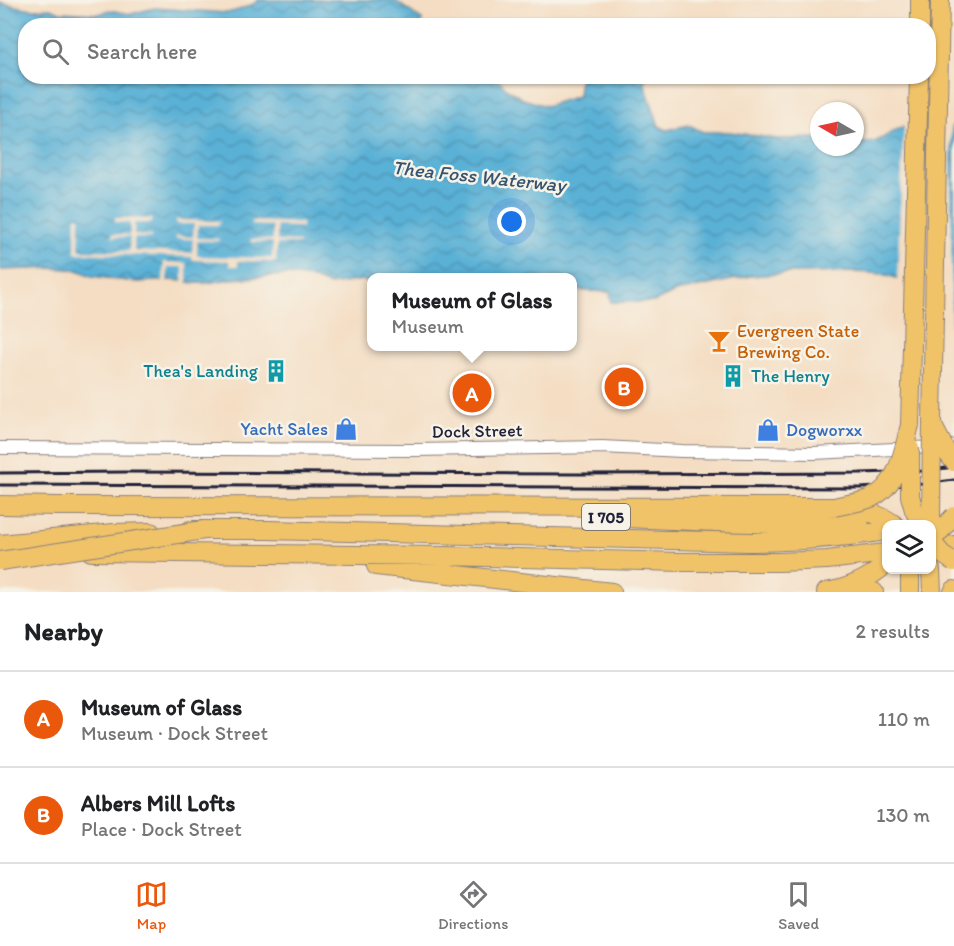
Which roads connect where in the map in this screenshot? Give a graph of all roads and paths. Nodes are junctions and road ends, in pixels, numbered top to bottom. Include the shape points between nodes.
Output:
1 (920, 0) edge
2 (940, 0) edge
3 (920, 18) edge
4 (919, 84) edge
5 (932, 422) junction
6 (910, 425) junction
7 (954, 446) edge
8 (0, 448) edge
9 (954, 462) edge
10 (910, 496) junction
11 (931, 496) junction
12 (0, 505) edge
13 (325, 507) junction
14 (834, 507) junction
15 (887, 520) edge
16 (910, 520) edge
17 (918, 520) edge
18 (922, 520) edge
19 (931, 520) edge
20 (953, 520) edge
21 (936, 522) edge
22 (936, 524) edge
23 (882, 526) edge
24 (204, 530) junction
25 (882, 532) edge
26 (936, 537) edge
27 (0, 545) edge
28 (954, 545) edge
29 (936, 546) edge
30 (936, 547) edge
31 (882, 553) edge
32 (269, 555) junction
33 (0, 561) edge
34 (954, 562) edge
35 (882, 568) edge
36 (912, 574) edge
37 (834, 590) edge
38 (910, 590) edge
39 (612, 592) edge
40 (874, 592) edge

1 - 3 highway
2 - 5 highway
4 - 6 highway
5 - 9 highway, bridge
5 - 11 highway, bridge
6 - 10 highway, bridge
6 - 14 highway, bridge via 899,466 886,488 872,497
7 - 8 street, Dock Street via 814,453 602,447
10 - 16 highway, bridge
10 - 17 highway, bridge
11 - 18 highway, bridge
11 - 19 highway, bridge
12 - 13 highway, I 705
13 - 14 highway
13 - 23 highway, I 705
14 - 15 highway via 868,511
20 - 21 highway
20 - 22 highway
20 - 26 highway, bridge
24 - 25 highway via 751,542
24 - 27 highway, bridge via 114,533
24 - 33 highway, bridge
27 - 32 highway via 74,552
28 - 30 highway
29 - 34 highway, bridge
31 - 32 highway via 779,562
32 - 39 highway
35 - 37 highway
36 - 38 highway
37 - 40 highway

